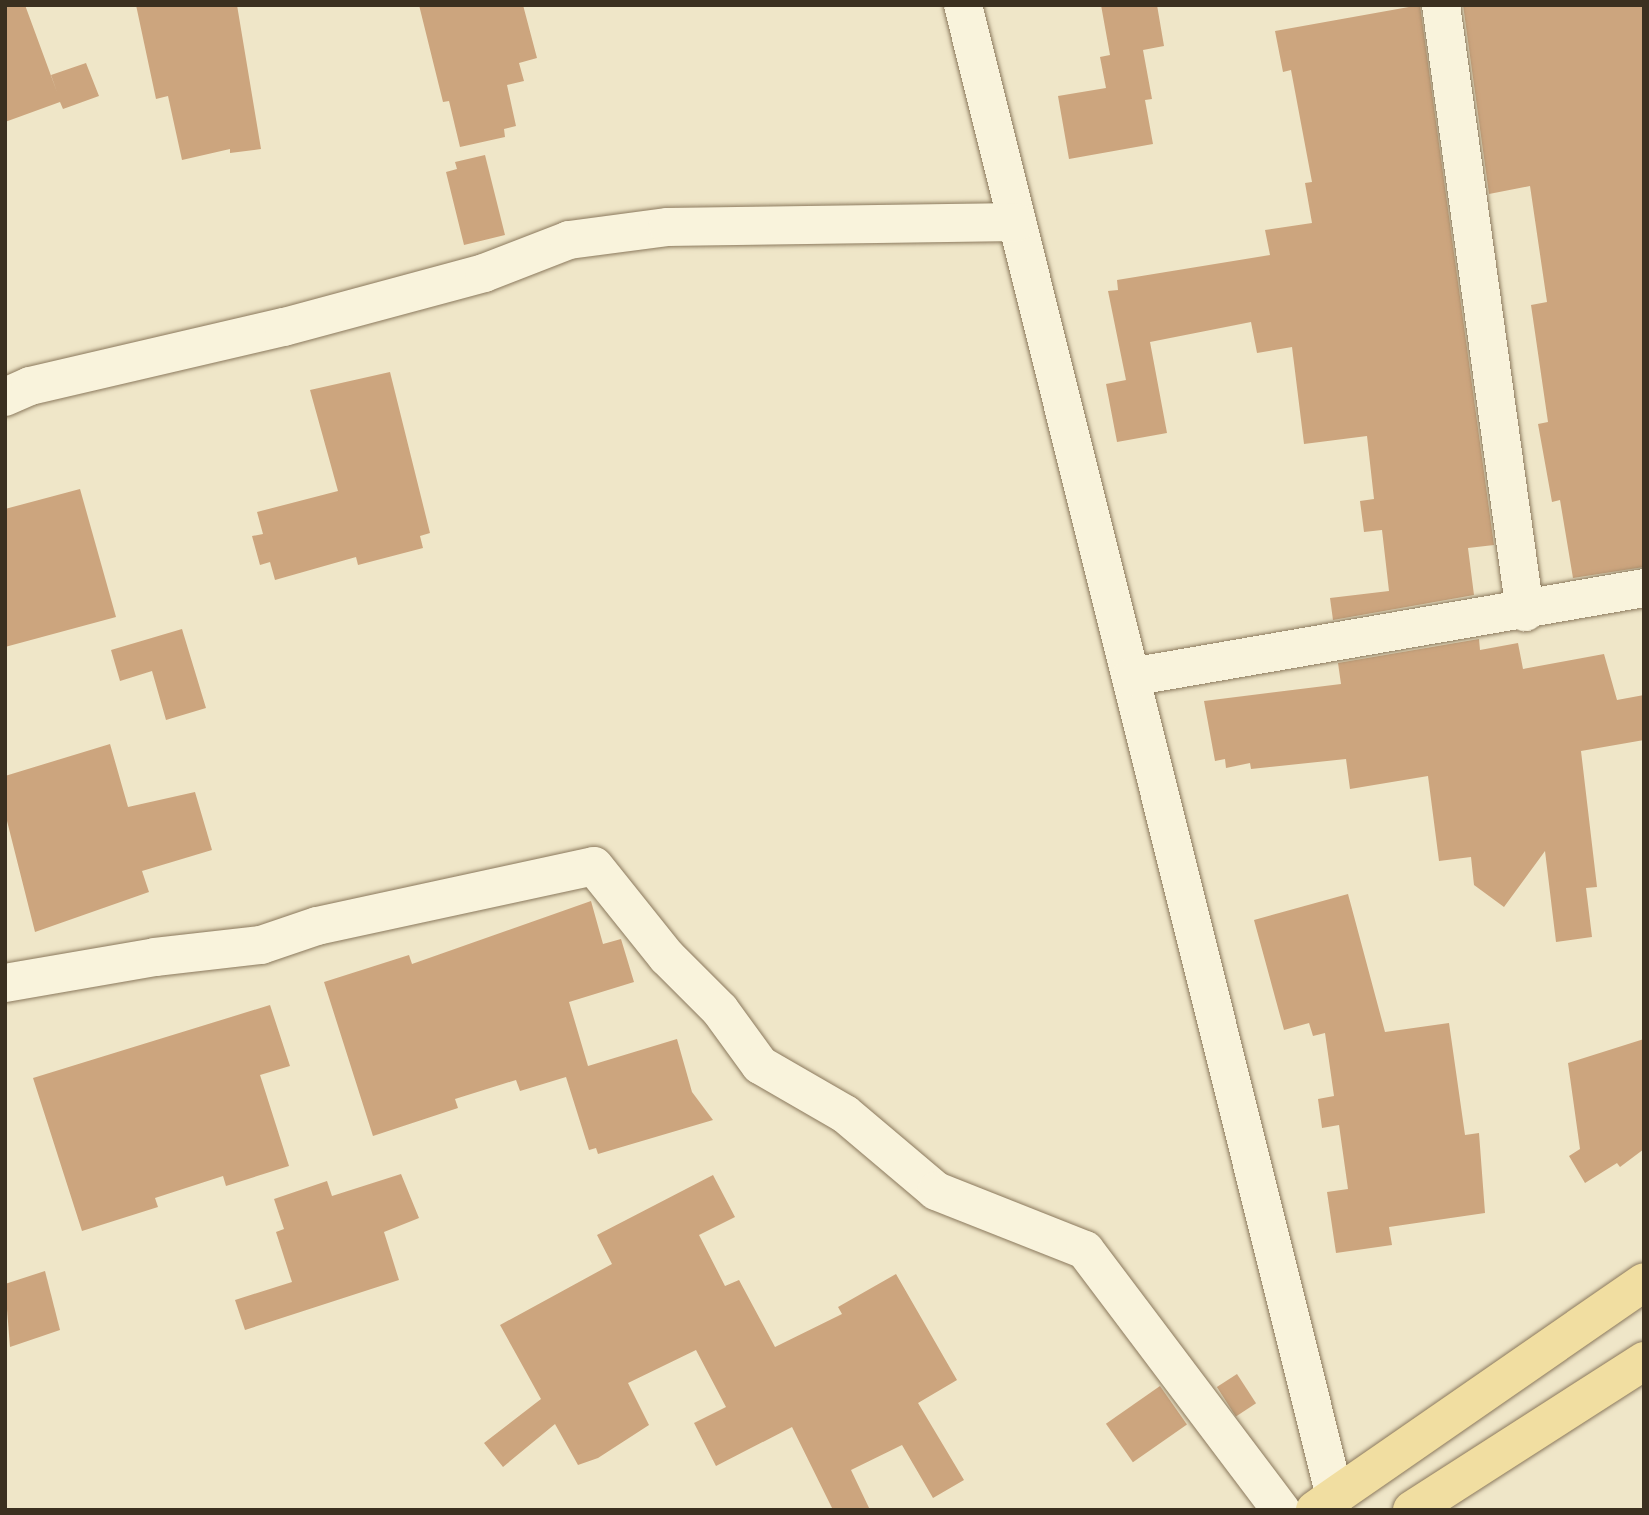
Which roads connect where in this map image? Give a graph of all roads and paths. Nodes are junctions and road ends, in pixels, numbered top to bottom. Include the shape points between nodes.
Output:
1 (963, 5) edge
2 (1441, 5) edge
3 (1017, 222) junction
4 (5, 397) edge
5 (1644, 588) edge
6 (1525, 612) junction
7 (1131, 677) junction
8 (5, 984) edge
9 (1644, 1282) edge
10 (1644, 1361) edge
11 (1325, 1503) edge
12 (1281, 1510) edge
13 (1412, 1510) edge

1 - 3 street
2 - 6 street
3 - 4 street via 668,228 569,240 484,273 284,327 30,386
3 - 7 street
5 - 6 street
6 - 7 street
7 - 11 street
8 - 12 street via 155,957 261,946 317,926 593,866 667,957 720,1010 760,1065 845,1114 936,1191 1085,1250
9 - 11 main road
10 - 13 main road

